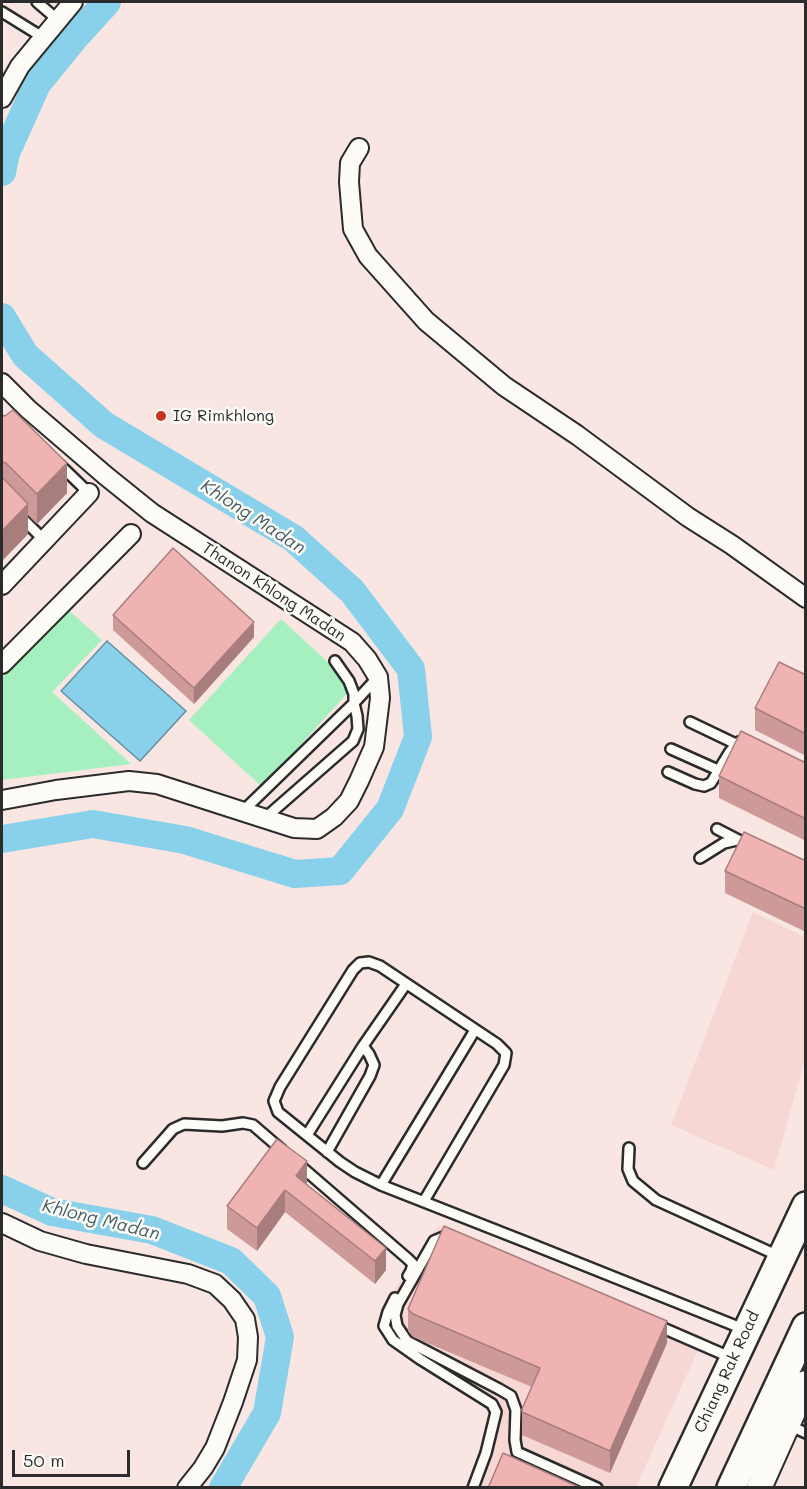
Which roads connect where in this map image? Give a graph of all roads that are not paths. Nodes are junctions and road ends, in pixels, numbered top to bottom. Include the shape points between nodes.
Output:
1 (37, 2) edge
2 (73, 2) edge
3 (2, 12) edge
4 (58, 20) junction
5 (44, 38) junction
6 (2, 98) edge
7 (359, 148) dead end
8 (2, 383) edge
9 (56, 461) edge
10 (90, 493) joint
11 (10, 506) edge
12 (131, 534) dead end
13 (44, 540) junction
14 (2, 585) edge
15 (806, 597) edge
16 (335, 661) dead end
17 (2, 664) edge
18 (378, 677) junction
19 (354, 702) junction
20 (690, 722) dead end
21 (750, 742) edge
22 (736, 744) junction
23 (671, 749) dead end
24 (718, 770) junction
25 (668, 772) dead end
26 (2, 800) edge
27 (242, 812) junction
28 (264, 819) junction
29 (717, 829) dead end
30 (737, 840) junction
31 (757, 850) edge
32 (700, 858) dead end
33 (406, 984) junction
34 (475, 1030) junction
35 (363, 1046) junction
36 (307, 1135) junction
37 (629, 1148) dead end
38 (327, 1152) junction
39 (143, 1163) dead end
40 (381, 1185) junction
41 (424, 1201) junction
42 (806, 1206) edge
43 (2, 1223) edge
44 (458, 1238) edge
45 (780, 1257) junction
46 (648, 1321) edge
47 (806, 1327) edge
48 (747, 1330) junction
49 (733, 1358) junction
50 (806, 1383) edge
51 (797, 1429) edge
52 (187, 1488) edge
53 (473, 1488) edge
54 (597, 1488) edge
55 (673, 1488) edge
56 (731, 1488) edge
57 (759, 1488) edge

1 - 4 lane
2 - 4 street
3 - 5 lane
4 - 5 street
5 - 6 street via 20,66
7 - 15 street via 350,163 353,229 368,256 426,321 504,386
8 - 18 street, Thanon Khlong Madan via 152,513 352,642
9 - 10 lane
10 - 13 street
11 - 13 lane
12 - 17 street
13 - 14 street
16 - 19 lane via 349,681
18 - 19 lane
18 - 28 street via 380,698 374,747 349,801 317,829 294,828
19 - 27 lane
19 - 28 lane via 358,729 353,741
20 - 22 lane
21 - 22 lane
22 - 24 lane
23 - 24 lane
24 - 25 lane via 711,783 704,786
26 - 27 street via 129,781 157,784
27 - 28 street
29 - 30 lane
30 - 31 lane
30 - 32 lane
33 - 34 lane
33 - 35 lane
33 - 36 lane via 369,962 360,963 353,970 274,1101 278,1112
34 - 40 lane
34 - 41 lane via 506,1053 504,1065
35 - 36 lane
35 - 38 lane via 374,1065
36 - 38 lane
37 - 45 lane via 628,1169 633,1181 656,1200
38 - 40 lane via 355,1173
39 - 53 lane via 173,1129 184,1125 253,1125 408,1258 411,1271 384,1326 393,1340 492,1404 496,1412
40 - 41 lane
41 - 48 lane
42 - 45 main road, Chiang Rak Road
43 - 52 street via 49,1244 188,1274 215,1284 232,1300 245,1319 247,1360 215,1448
44 - 54 lane via 446,1236 434,1241 398,1304 397,1326 407,1341 511,1396 516,1410 517,1452
45 - 48 main road, Chiang Rak Road
46 - 49 lane
47 - 56 main road
48 - 49 main road, Chiang Rak Road
49 - 55 main road, Chiang Rak Road
50 - 51 street
51 - 57 street

